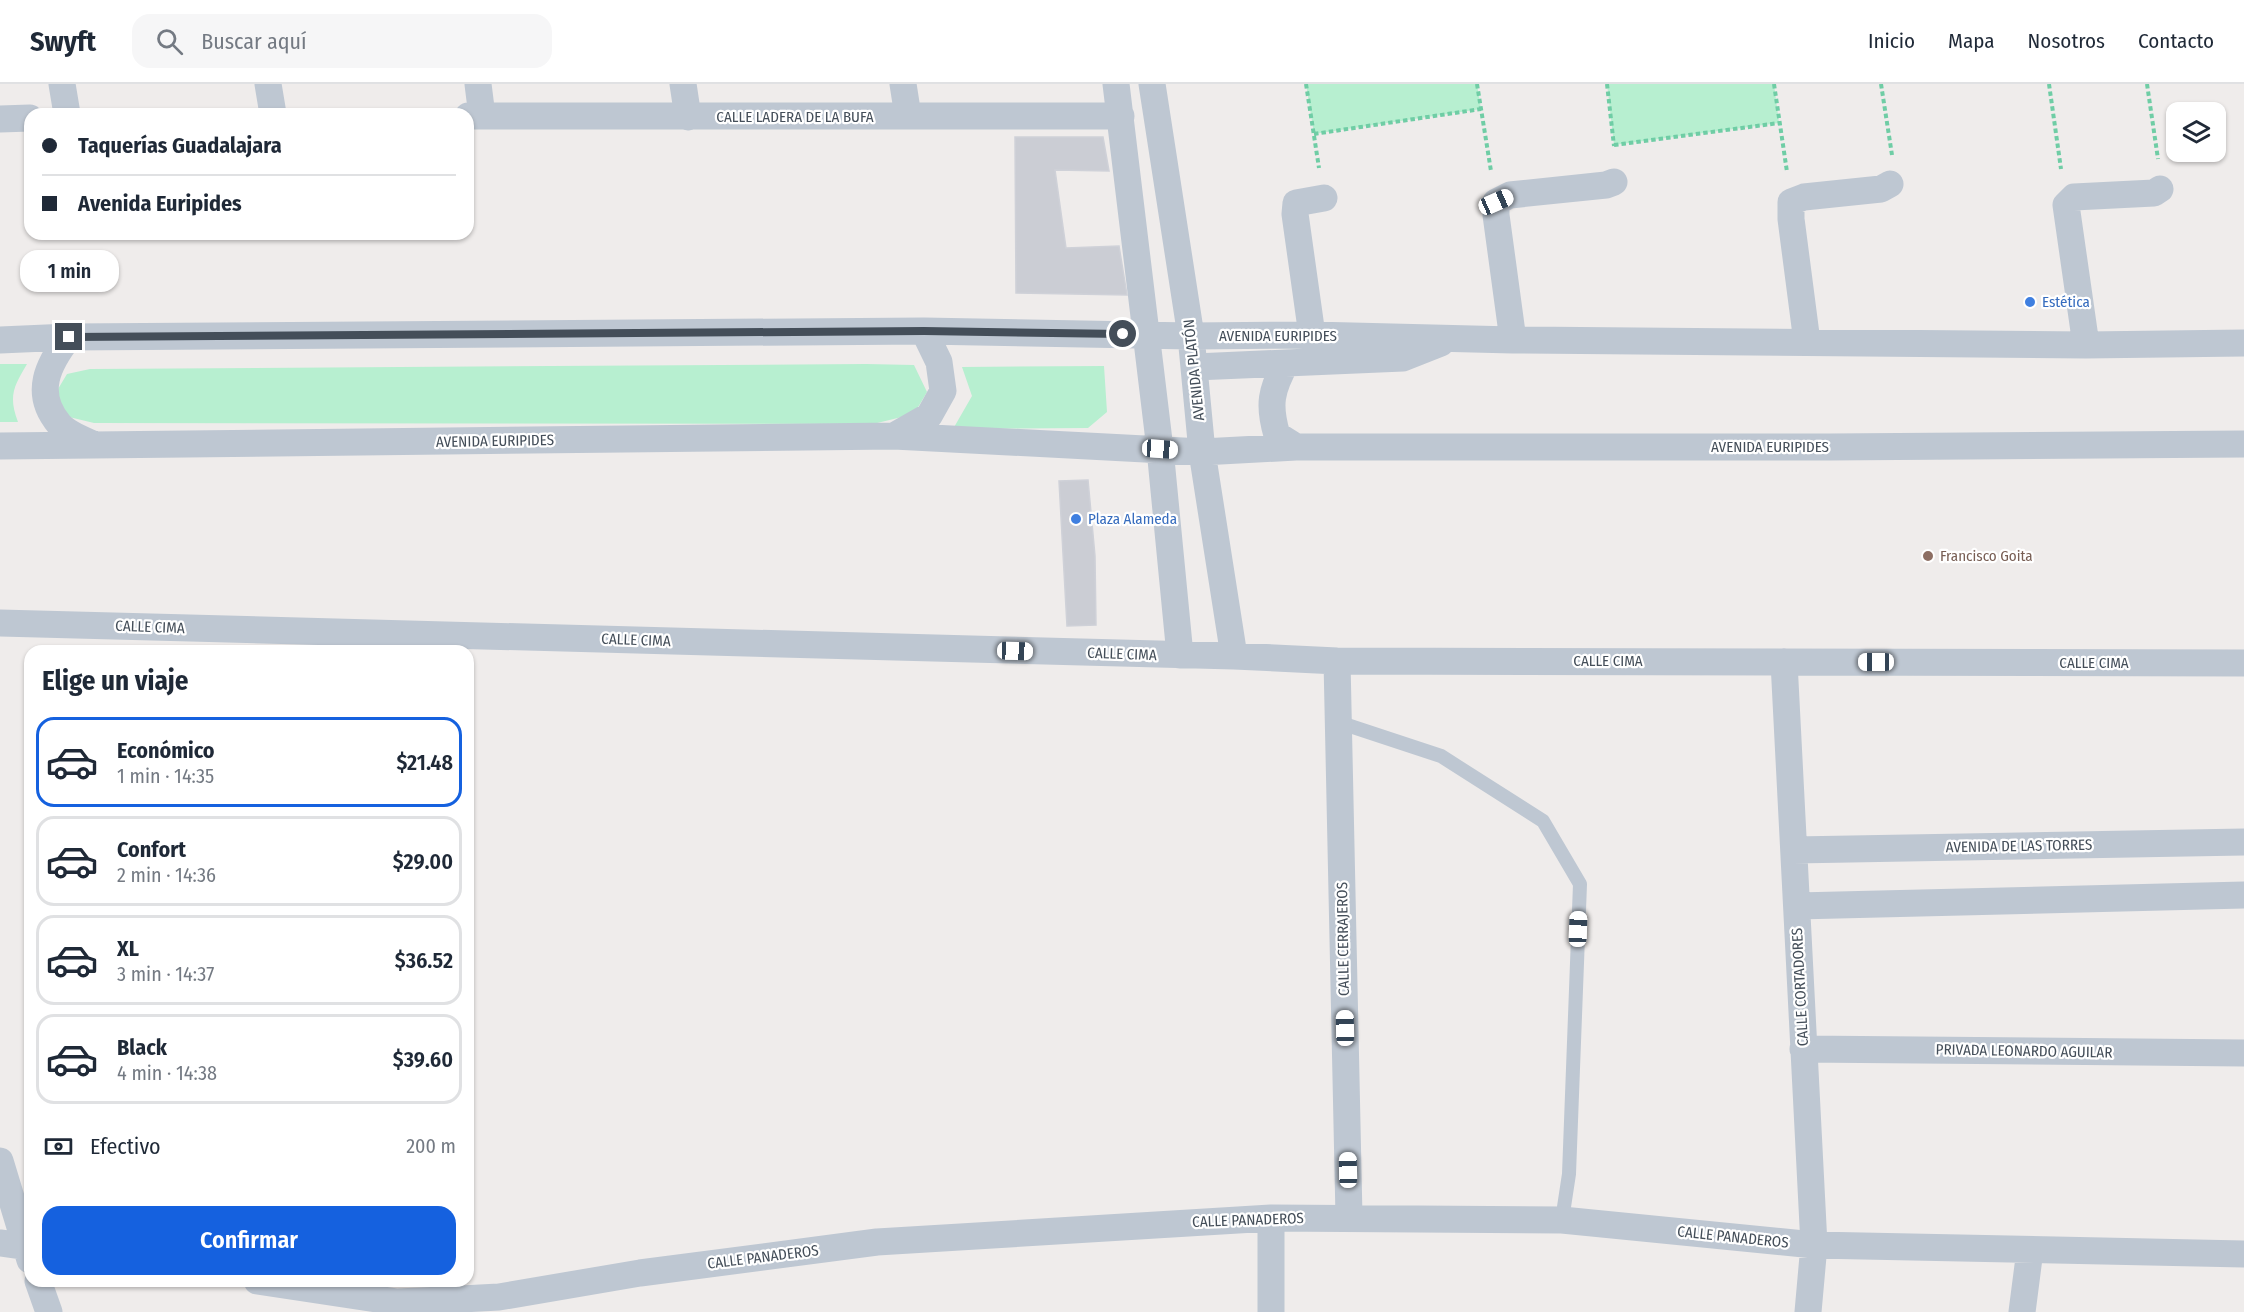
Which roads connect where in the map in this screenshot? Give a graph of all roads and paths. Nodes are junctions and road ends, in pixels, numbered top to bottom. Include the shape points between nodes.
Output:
1 (62, 84) edge
2 (268, 84) edge
3 (478, 84) edge
4 (683, 84) edge
5 (903, 84) edge
6 (1116, 84) edge
7 (1152, 84) edge
8 (1306, 84) edge
9 (1477, 84) edge
10 (1607, 84) edge
11 (1774, 84) edge
12 (1881, 84) edge
13 (2049, 84) edge
14 (2147, 84) edge
15 (66, 108) edge
16 (272, 108) edge
17 (1481, 110) junction
18 (475, 116) edge
19 (908, 116) junction
20 (1121, 116) junction
21 (688, 117) junction
22 (24, 118) edge
23 (0, 119) edge
24 (1779, 123) junction
25 (1314, 134) junction
26 (1614, 146) junction
27 (1614, 182) joint
28 (1890, 184) joint
29 (2160, 189) joint
30 (1324, 198) joint
31 (1496, 202) junction
32 (1791, 202) junction
33 (2066, 205) junction
34 (924, 331) junction
35 (1145, 334) junction
36 (1312, 334) junction
37 (1191, 336) junction
38 (69, 337) junction
39 (1453, 338) junction
40 (0, 340) edge
41 (1513, 340) junction
42 (1807, 342) junction
43 (2244, 343) edge
44 (2086, 345) junction
45 (1286, 363) junction
46 (1196, 367) junction
47 (894, 436) junction
48 (2244, 444) edge
49 (0, 446) edge
50 (96, 446) junction
51 (1296, 447) junction
52 (1160, 449) junction
53 (1202, 452) junction
54 (0, 623) edge
55 (1180, 655) junction
56 (1234, 656) junction
57 (1336, 661) junction
58 (1784, 662) junction
59 (2244, 663) edge
60 (1338, 722) junction
61 (2244, 842) edge
62 (1794, 850) junction
63 (2244, 894) edge
64 (1797, 906) junction
65 (1803, 1049) junction
66 (2244, 1053) edge
67 (0, 1161) edge
68 (1349, 1217) junction
69 (1271, 1218) junction
70 (1562, 1220) junction
71 (1814, 1245) junction
72 (21, 1249) edge
73 (2030, 1250) junction
74 (2244, 1254) edge
75 (40, 1287) edge
76 (297, 1287) edge
77 (49, 1312) edge
78 (1271, 1312) edge
79 (1808, 1312) edge
80 (2022, 1312) edge

1 - 15 street
2 - 16 street
3 - 18 street
4 - 21 street
5 - 19 street
6 - 20 street
7 - 37 street, AVENIDA PLATÓN
8 - 25 path
9 - 17 path
10 - 26 path
11 - 24 path
12 - 28 path via 1894,173
13 - 33 path
14 - 29 path
17 - 25 path
17 - 31 path
18 - 21 street, CALLE LADERA DE LA BUFA
19 - 20 street, CALLE LADERA DE LA BUFA
19 - 21 street, CALLE LADERA DE LA BUFA
20 - 35 street
22 - 23 street
24 - 26 path
24 - 32 path
25 - 30 path
26 - 27 path via 1618,173
27 - 31 street via 1510,195
28 - 32 street via 1881,189 1804,196
29 - 33 street via 2154,193 2074,197
30 - 36 street via 1296,203 1295,214
31 - 41 street
32 - 42 street
33 - 44 street
34 - 35 street, AVENIDA EURIPIDES
34 - 38 street, AVENIDA EURIPIDES
34 - 47 street, AVENIDA EURIPIDES via 939,362 943,391 929,416
35 - 37 street, AVENIDA EURIPIDES
35 - 52 street
36 - 37 street, AVENIDA EURIPIDES
36 - 39 street, AVENIDA EURIPIDES
37 - 46 street, AVENIDA PLATÓN
38 - 40 street, AVENIDA EURIPIDES
38 - 50 street, AVENIDA EURIPIDES via 47,372 46,401 60,426
39 - 41 street, AVENIDA EURIPIDES
39 - 45 street, AVENIDA EURIPIDES via 1403,358
41 - 42 street, AVENIDA EURIPIDES
42 - 44 street, AVENIDA EURIPIDES
43 - 44 street, AVENIDA EURIPIDES
45 - 46 street, AVENIDA EURIPIDES
45 - 51 street, AVENIDA EURIPIDES via 1274,385 1272,416 1277,435
46 - 53 street, AVENIDA PLATÓN
47 - 50 street, AVENIDA EURIPIDES
47 - 52 street, AVENIDA EURIPIDES
48 - 51 street, AVENIDA EURIPIDES
49 - 50 street, AVENIDA EURIPIDES
51 - 53 street, AVENIDA EURIPIDES
52 - 53 street, AVENIDA EURIPIDES
52 - 55 street
53 - 56 street, AVENIDA PLATÓN
54 - 55 street, CALLE CIMA
55 - 56 street, CALLE CIMA
56 - 57 street, CALLE CIMA
57 - 58 street, CALLE CIMA
57 - 60 street, CALLE CERRAJEROS
58 - 59 street, CALLE CIMA
58 - 62 street, CALLE CORTADORES
60 - 68 street, CALLE CERRAJEROS
60 - 70 lane via 1441,756 1543,821 1580,884 1569,1174
61 - 62 street, AVENIDA DE LAS TORRES
62 - 64 street, CALLE CORTADORES
63 - 64 street
64 - 65 street, CALLE CORTADORES
65 - 66 street, PRIVADA LEONARDO AGUILAR
65 - 71 street, CALLE CORTADORES
67 - 72 street
68 - 69 street, CALLE PANADEROS
68 - 70 street, CALLE PANADEROS
69 - 76 street, CALLE PANADEROS via 877,1242 640,1273 499,1297 397,1302
69 - 78 street
70 - 71 street, CALLE PANADEROS
71 - 73 street, CALLE PANADEROS
71 - 79 street, CALLE CORTADORES
73 - 74 street, CALLE PANADEROS
73 - 80 street
75 - 77 street

